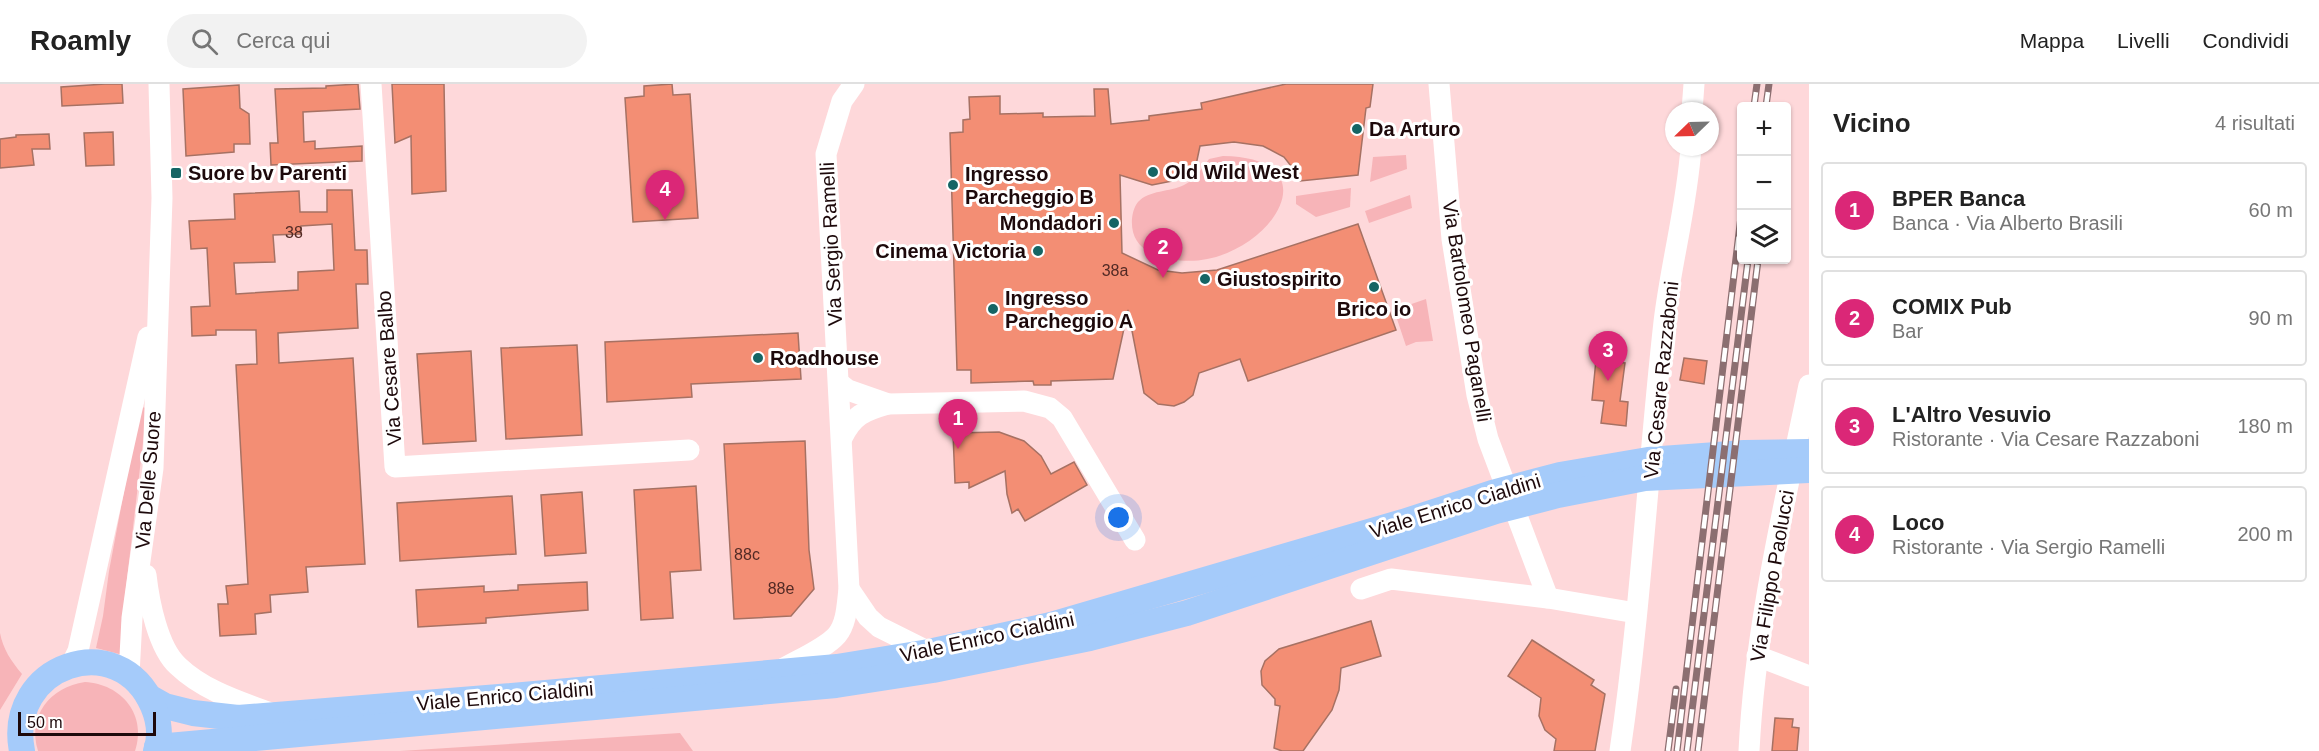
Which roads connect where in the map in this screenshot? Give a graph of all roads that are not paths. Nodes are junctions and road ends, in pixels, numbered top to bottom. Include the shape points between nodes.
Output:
1 (159, 84) edge
2 (371, 84) edge
3 (854, 84) edge
4 (1439, 84) edge
5 (1694, 84) edge
6 (1693, 102) edge
7 (1690, 156) edge
8 (160, 284) junction
9 (839, 383) junction
10 (1808, 397) edge
11 (888, 404) junction
12 (842, 438) junction
13 (689, 450) dead end
14 (1809, 452) edge
15 (1809, 470) edge
16 (1135, 540) dead end
17 (143, 552) junction
18 (849, 589) junction
19 (1361, 589) dead end
20 (1548, 598) junction
21 (1636, 613) junction
22 (1757, 656) junction
23 (931, 661) junction
24 (71, 665) junction
25 (776, 672) junction
26 (129, 675) junction
27 (1809, 676) edge
28 (149, 697) junction
29 (22, 712) junction
30 (273, 726) junction
31 (0, 741) edge
32 (157, 749) edge
33 (22, 751) edge
34 (228, 751) edge
35 (1620, 751) edge
36 (1749, 751) edge

1 - 8 street, Via Delle Suore
2 - 13 street, Via Cesare Balbo via 395,467
3 - 9 street, Via Sergio Ramelli via 842,101 826,154
4 - 20 street, Via Bartolomeo Paganelli via 1452,239 1477,395 1488,439
5 - 6 street
7 - 21 street, Via Cesare Razzaboni via 1665,320
8 - 17 street, Via Delle Suore via 153,468
8 - 24 street, Via Delle Suore via 78,651
9 - 11 street
9 - 12 street, Via Sergio Ramelli
10 - 22 street, Via Filippo Paolucci
11 - 12 street via 852,420
11 - 16 street via 1024,401 1050,408 1062,418
12 - 18 street, Via Sergio Ramelli
14 - 23 main road, Viale Enrico Cialdini via 1647,460 1560,475
15 - 23 main road, Viale Enrico Cialdini via 1646,478 1558,495 1496,511 1187,613 1090,638
17 - 26 street, Via Delle Suore via 132,618
17 - 30 street via 157,631 176,665
18 - 23 street via 879,627
18 - 25 street, Via Sergio Ramelli via 843,624 837,635
19 - 20 street via 1391,579
20 - 21 street
21 - 35 street, Via Cesare Razzaboni
22 - 27 street
22 - 36 street, Via Filippo Paolucci
23 - 25 main road, Viale Enrico Cialdini
23 - 30 main road, Viale Enrico Cialdini via 825,686
24 - 26 main road via 95,663
24 - 29 main road via 46,677
25 - 30 main road, Viale Enrico Cialdini
26 - 28 main road
28 - 30 main road, Viale Enrico Cialdini via 193,713
28 - 32 main road via 159,730
29 - 31 main road
29 - 33 main road
30 - 32 main road, Viale Enrico Cialdini
30 - 34 street

